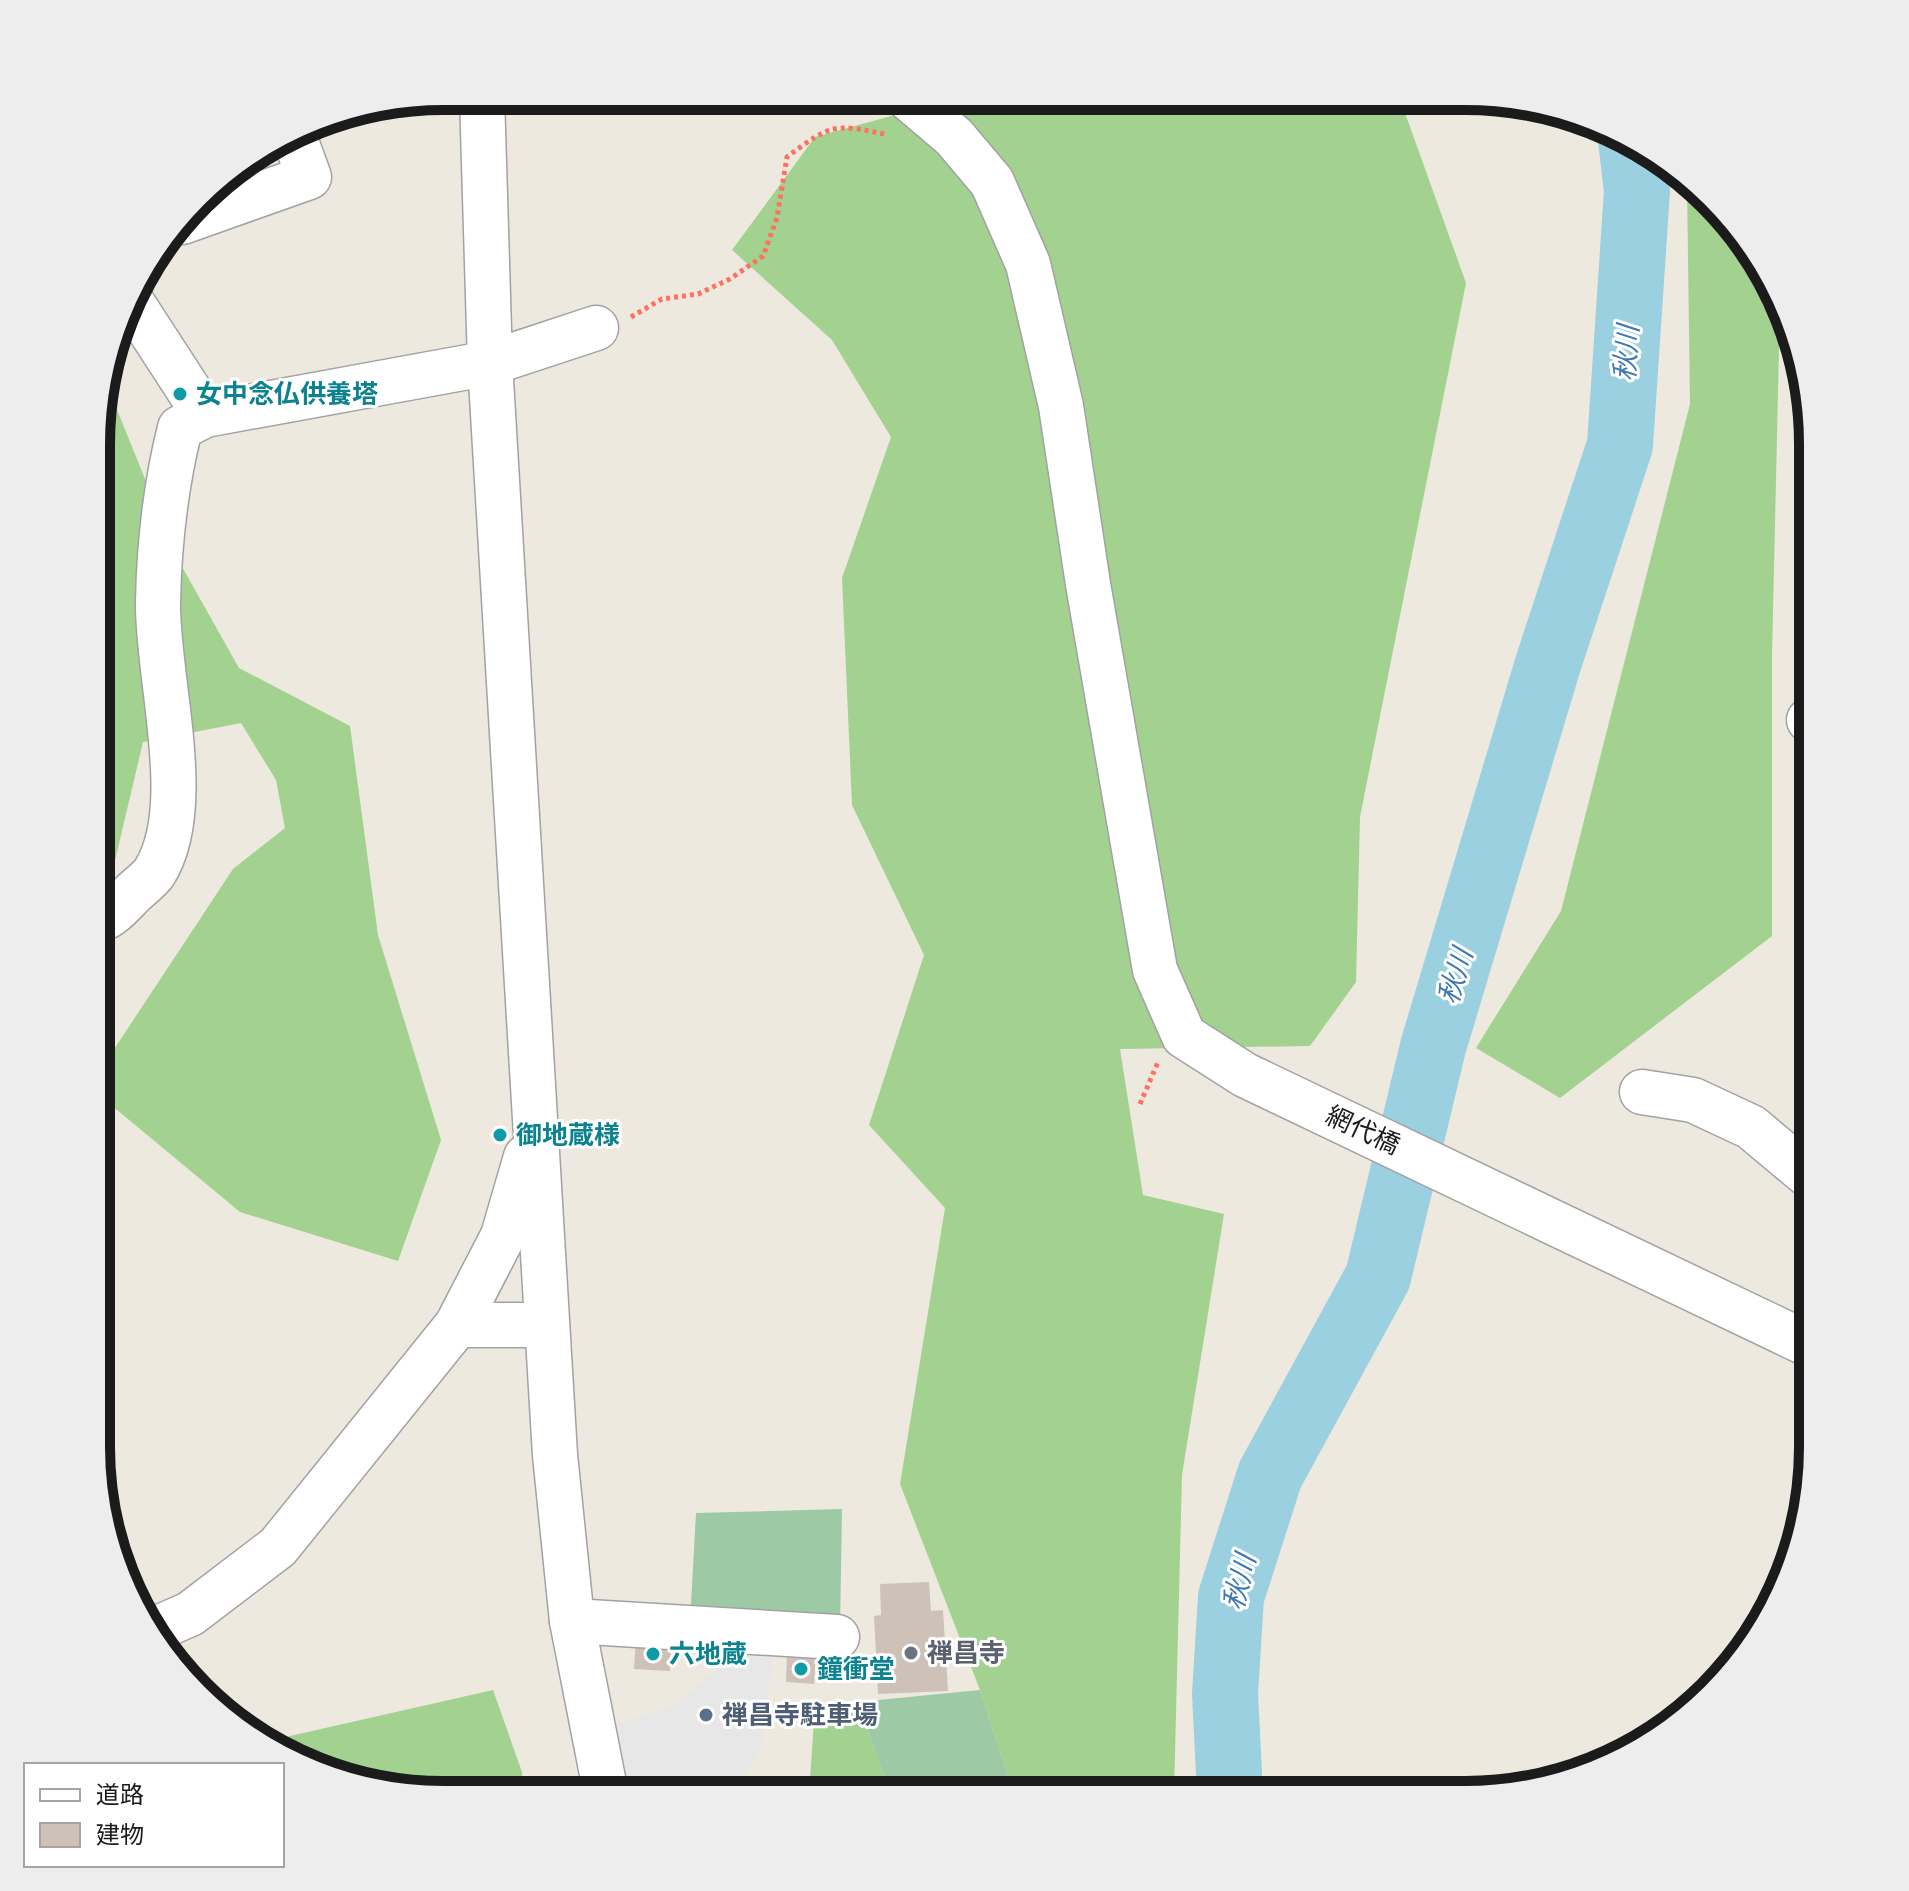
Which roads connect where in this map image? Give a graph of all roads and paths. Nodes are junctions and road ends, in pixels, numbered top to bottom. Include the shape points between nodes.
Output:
1 (482, 110) edge
2 (922, 110) edge
3 (954, 137) junction
4 (297, 144) edge
5 (201, 215) edge
6 (137, 311) edge
7 (596, 328) joint
8 (490, 363) junction
9 (205, 415) junction
10 (110, 916) edge
11 (1642, 1092) dead end
12 (535, 1128) junction
13 (1799, 1167) edge
14 (457, 1325) junction
15 (547, 1325) junction
16 (1799, 1340) edge
17 (572, 1621) junction
18 (162, 1626) edge
19 (837, 1637) dead end
20 (603, 1781) edge

1 - 8 street
2 - 3 street, 網代橋
3 - 7 path via 925,145 840,126 820,132 787,157 777,218 763,256 698,294 662,299 625,321
3 - 16 street, 網代橋 via 992,182 1028,264 1061,406 1155,970 1184,1036 1245,1075
4 - 5 street via 309,177
6 - 9 street
7 - 8 street
8 - 9 street
8 - 12 street
9 - 10 street via 180,428 170,467 158,601 160,661 176,777 170,829 154,872
11 - 13 street via 1693,1100 1751,1127
12 - 14 street via 503,1236
12 - 15 street
14 - 15 street
14 - 18 street via 278,1547 190,1614
15 - 17 street
17 - 19 street
17 - 20 street

